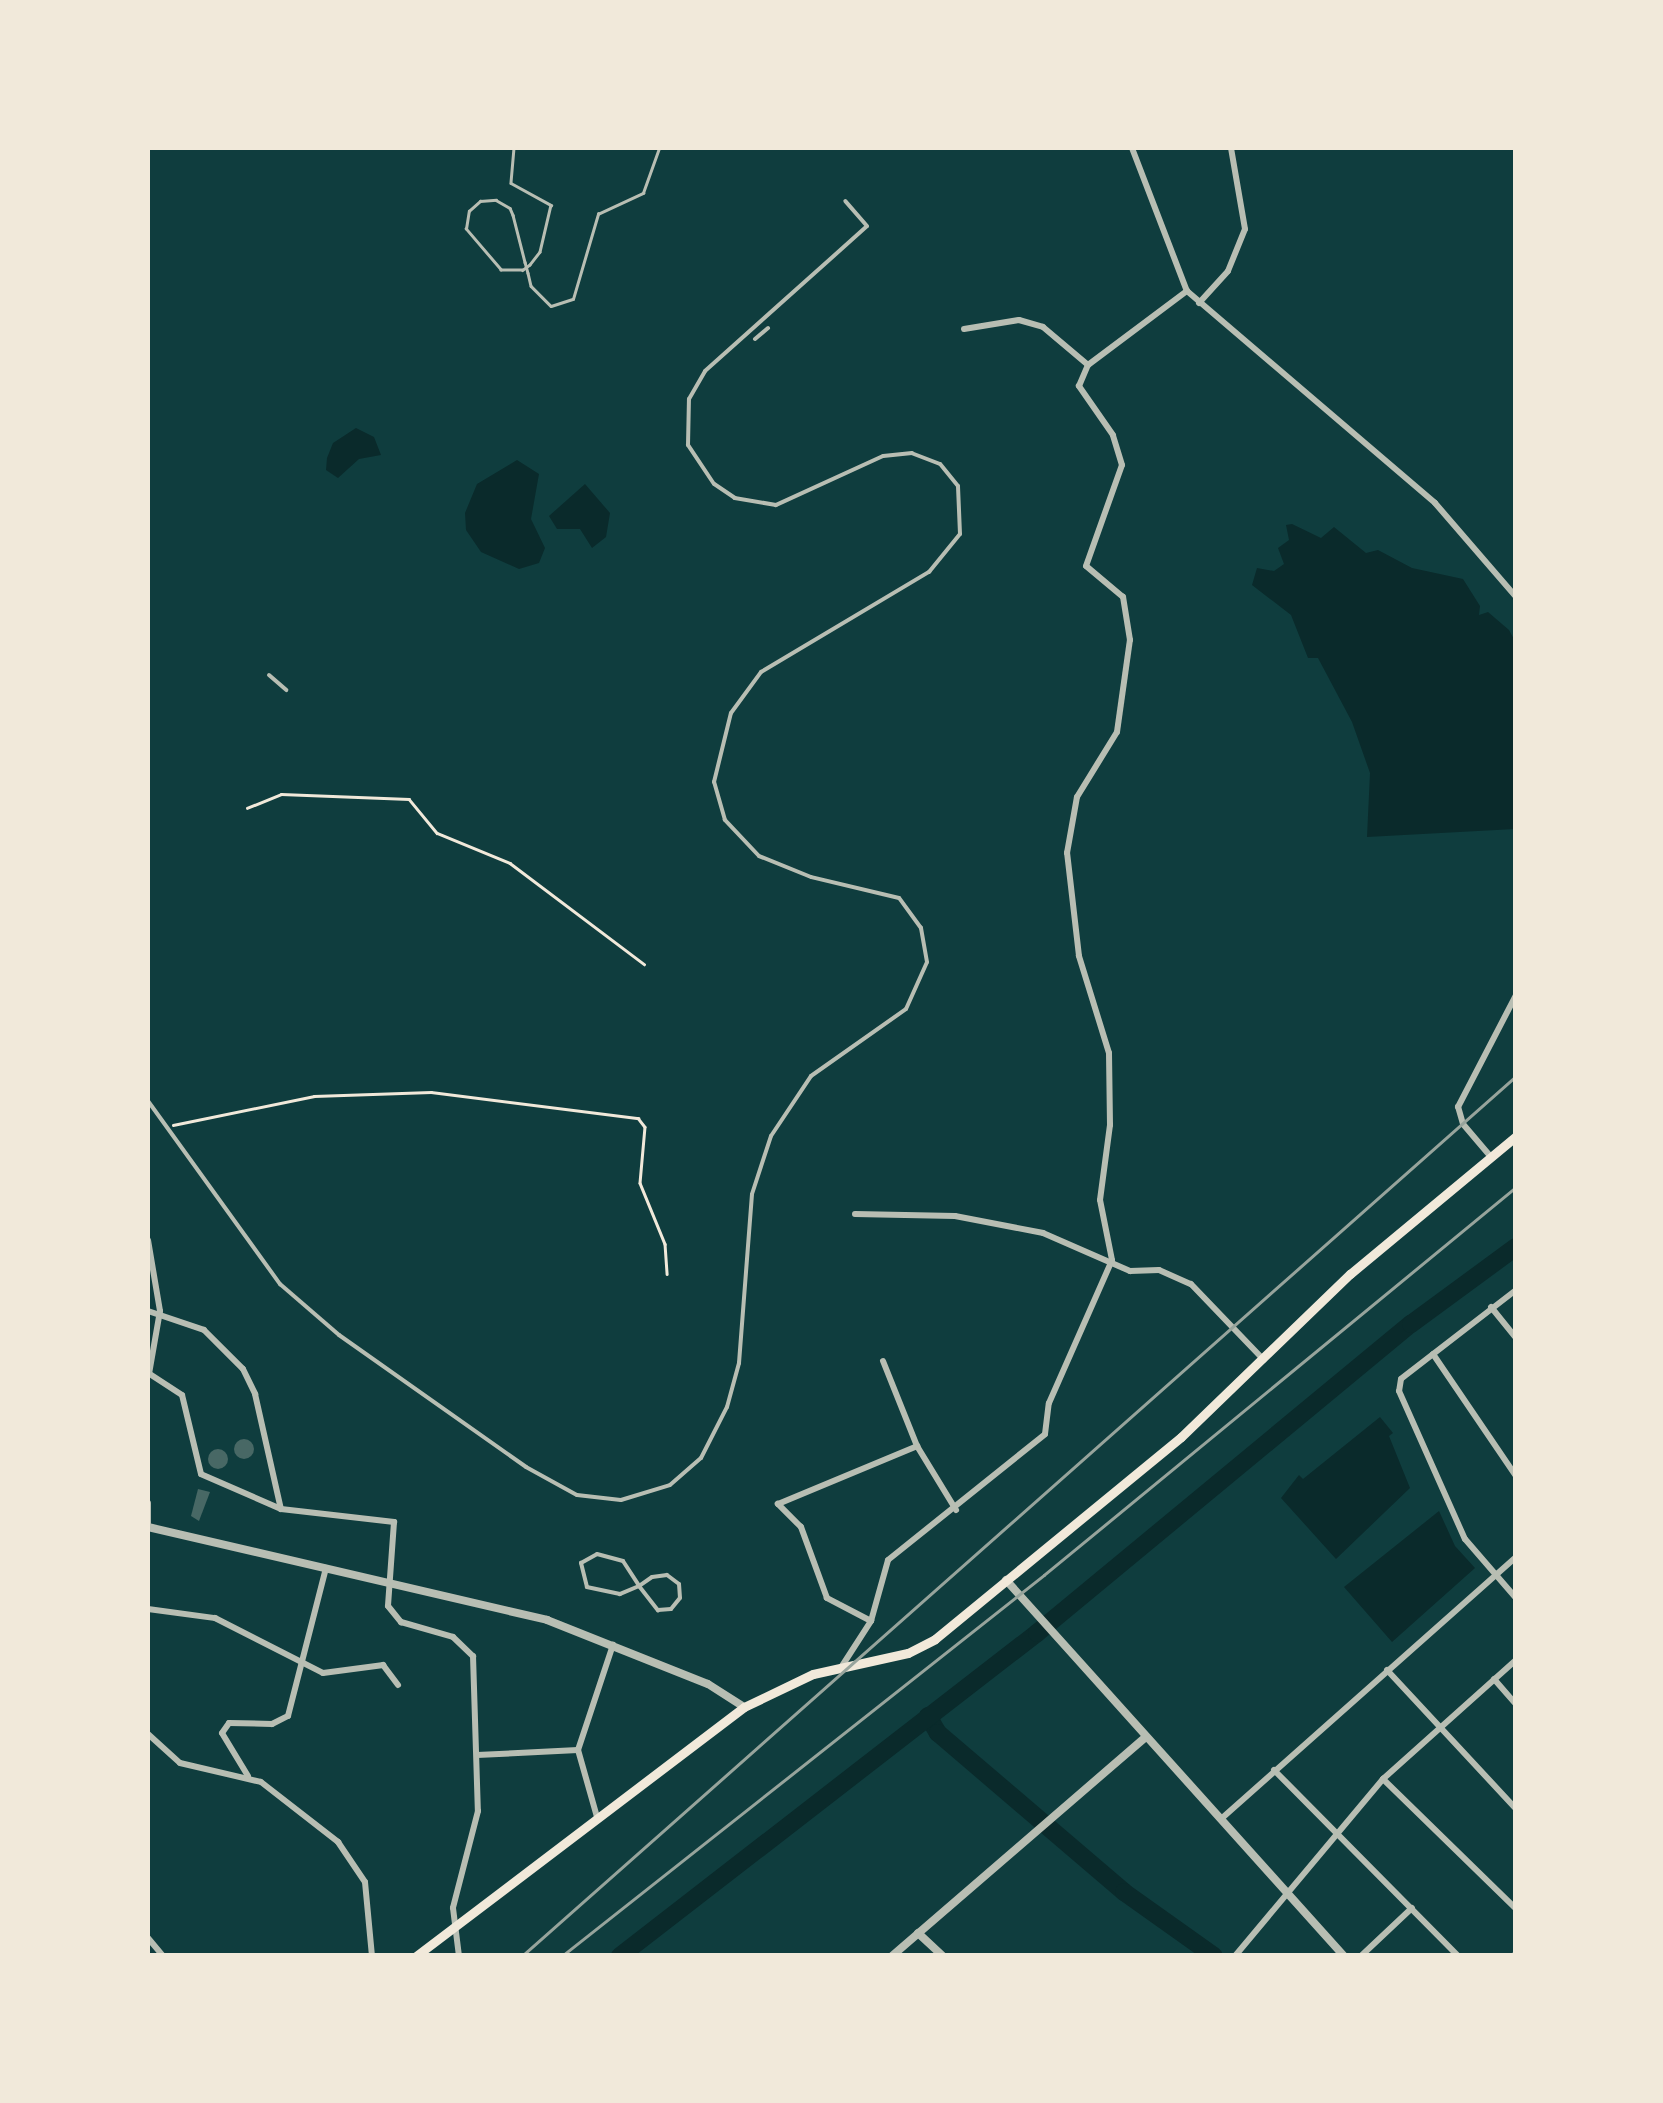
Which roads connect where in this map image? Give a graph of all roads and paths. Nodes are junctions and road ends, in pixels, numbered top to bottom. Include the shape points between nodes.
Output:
1 (514, 148) edge
2 (660, 148) edge
3 (1132, 148) edge
4 (1231, 148) edge
5 (844, 200) dead end
6 (1186, 291) junction
7 (1199, 303) junction
8 (768, 328) dead end
9 (964, 329) dead end
10 (755, 339) dead end
11 (1088, 366) junction
12 (1516, 597) edge
13 (269, 675) dead end
14 (286, 690) dead end
15 (247, 808) dead end
16 (644, 964) dead end
17 (1516, 995) edge
18 (148, 1100) edge
19 (166, 1126) junction
20 (1516, 1136) edge
21 (1492, 1157) junction
22 (855, 1214) dead end
23 (148, 1240) edge
24 (1112, 1260) junction
25 (667, 1274) dead end
26 (1516, 1290) edge
27 (1491, 1307) junction
28 (148, 1311) edge
29 (160, 1311) junction
30 (1516, 1338) edge
31 (1433, 1354) junction
32 (1265, 1360) junction
33 (883, 1361) dead end
34 (149, 1374) edge
35 (918, 1446) junction
36 (1516, 1476) edge
37 (148, 1502) edge
38 (281, 1510) junction
39 (956, 1510) junction
40 (148, 1527) edge
41 (1516, 1557) edge
42 (326, 1568) junction
43 (1494, 1575) junction
44 (1006, 1580) junction
45 (390, 1582) junction
46 (640, 1586) junction
47 (1516, 1598) edge
48 (148, 1609) edge
49 (871, 1621) junction
50 (614, 1644) junction
51 (1516, 1660) edge
52 (302, 1664) junction
53 (842, 1666) junction
54 (1387, 1670) junction
55 (1494, 1680) junction
56 (398, 1685) dead end
57 (1516, 1704) edge
58 (744, 1708) junction
59 (1442, 1728) junction
60 (148, 1734) edge
61 (1146, 1737) junction
62 (578, 1750) junction
63 (477, 1755) junction
64 (1274, 1770) junction
65 (248, 1778) junction
66 (1384, 1779) junction
67 (1516, 1809) edge
68 (597, 1817) junction
69 (1220, 1820) junction
70 (1339, 1836) junction
71 (1286, 1894) junction
72 (1412, 1908) junction
73 (1516, 1909) edge
74 (452, 1924) junction
75 (918, 1932) junction
76 (148, 1938) edge
77 (162, 1956) edge
78 (372, 1956) edge
79 (416, 1956) edge
80 (459, 1956) edge
81 (892, 1956) edge
82 (943, 1956) edge
83 (1235, 1956) edge
84 (1344, 1956) edge
85 (1361, 1956) edge
86 (1458, 1956) edge

1 - 2 lane via 511,183 550,204 540,252 522,270 501,270 466,229 473,206 504,203 525,262 528,273 544,304 573,298 598,214 643,193
3 - 6 street
4 - 7 street via 1245,229 1228,270
5 - 19 street via 867,226 706,371 689,399 688,445 714,484 734,498 776,505 883,456 912,452 940,464 958,486 960,534 929,572 761,672 731,713 714,782 725,820 759,856 899,898 922,928 927,962 906,1009 811,1076 772,1136 752,1194 739,1363 727,1407 701,1458 670,1486 621,1500 592,1499 550,1481 311,1313 249,1249
6 - 7 street
6 - 11 street
7 - 12 street via 1293,376 1435,503
8 - 10 street
9 - 11 street via 1019,320 1043,327
11 - 24 street via 1079,386 1113,436 1122,465 1086,566 1123,597 1130,666 1118,732 1077,796 1067,853 1079,956 1109,1053 1110,1125 1100,1200
13 - 14 street
15 - 16 path via 281,794 409,798 437,833 510,863
17 - 21 street via 1458,1107 1463,1124
18 - 19 street
19 - 25 path via 314,1096 431,1092 638,1118 644,1127 640,1184 665,1244
20 - 21 main road
21 - 32 main road via 1350,1274
22 - 24 street via 955,1216 1042,1233
23 - 29 street
24 - 32 street via 1130,1271 1159,1270 1191,1284
24 - 39 street via 1049,1403 1045,1434
26 - 27 street
27 - 30 street
27 - 31 street
28 - 29 street
29 - 34 street
29 - 38 street via 204,1330 243,1370 255,1394
31 - 36 street
31 - 43 street via 1400,1379 1399,1391 1465,1538
32 - 44 main road
33 - 35 street
34 - 38 street via 182,1395 206,1479
35 - 39 street
35 - 49 street via 778,1504 800,1527 827,1598
37 - 40 street
38 - 45 street via 394,1522
39 - 49 street via 888,1560
40 - 42 street
41 - 43 street
42 - 45 street
42 - 52 street
43 - 47 street
43 - 54 street
44 - 53 main road via 935,1639 908,1653
44 - 61 street
45 - 50 street
45 - 63 street via 386,1599 401,1622 453,1637 473,1656
46 - 46 street via 658,1610 672,1609 680,1598 679,1584 667,1576
46 - 46 street via 614,1595 587,1587 581,1563 597,1554 624,1561
48 - 52 street via 215,1618
49 - 53 street
50 - 58 street via 725,1691
50 - 62 street
51 - 55 street
52 - 56 street via 334,1674 382,1664
52 - 65 street via 292,1708 280,1723 224,1727
53 - 58 main road
54 - 59 street
54 - 64 street
55 - 57 street
55 - 59 street
58 - 68 main road
59 - 66 street
59 - 67 street
60 - 65 street via 180,1763
61 - 69 street
61 - 75 street
62 - 63 street
62 - 68 street
63 - 74 street via 476,1827
64 - 69 street
64 - 70 street
65 - 78 street via 295,1806 353,1858 369,1898
66 - 70 street
66 - 73 street
68 - 74 main road
69 - 71 street
70 - 71 street
70 - 72 street
71 - 83 street
71 - 84 street
72 - 85 street
72 - 86 street
74 - 79 main road
74 - 80 street
75 - 81 street
75 - 82 street
76 - 77 street

